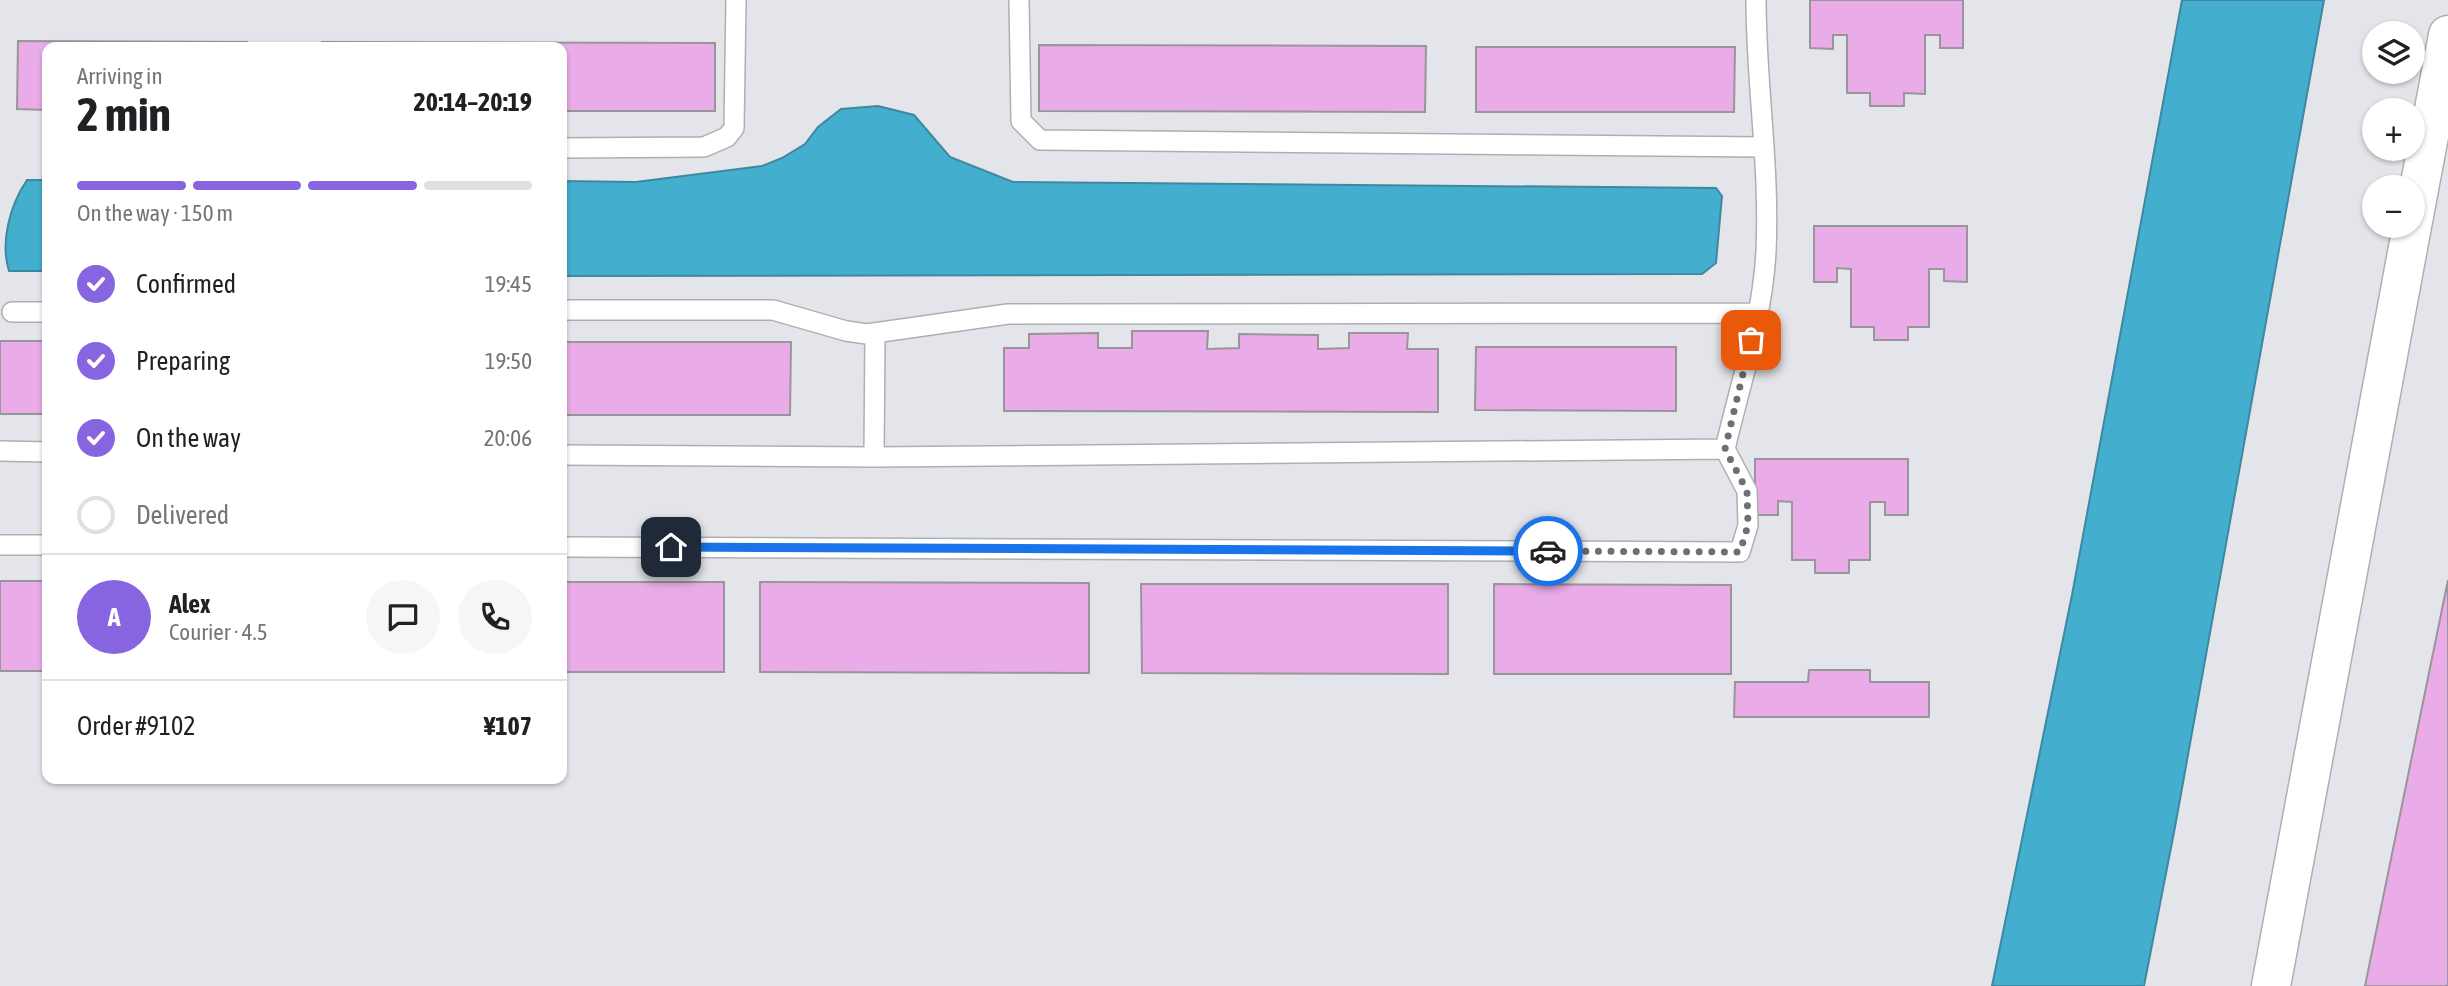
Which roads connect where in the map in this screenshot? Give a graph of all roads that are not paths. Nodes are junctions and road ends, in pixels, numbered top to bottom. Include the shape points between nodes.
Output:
1 (736, 0) edge
2 (1019, 0) edge
3 (1756, 0) edge
4 (2448, 35) edge
5 (1763, 147) junction
6 (567, 148) edge
7 (2422, 175) edge
8 (2410, 238) edge
9 (567, 310) edge
10 (12, 312) dead end
11 (42, 312) edge
12 (1757, 313) junction
13 (875, 333) junction
14 (1725, 449) junction
15 (0, 452) edge
16 (42, 452) edge
17 (567, 455) edge
18 (874, 457) junction
19 (0, 545) edge
20 (42, 545) edge
21 (567, 547) edge
22 (2271, 986) edge

1 - 6 lane via 734,128 727,137 704,148
2 - 5 lane via 1021,121 1040,140
3 - 5 lane
4 - 7 street
5 - 12 lane via 1766,252
8 - 22 street
9 - 13 lane via 773,310 846,331
10 - 11 lane
12 - 13 lane via 1008,314
12 - 14 lane
13 - 18 lane
14 - 18 lane
14 - 21 lane via 1747,491 1748,525 1740,552
15 - 16 lane
17 - 18 lane
19 - 20 lane

